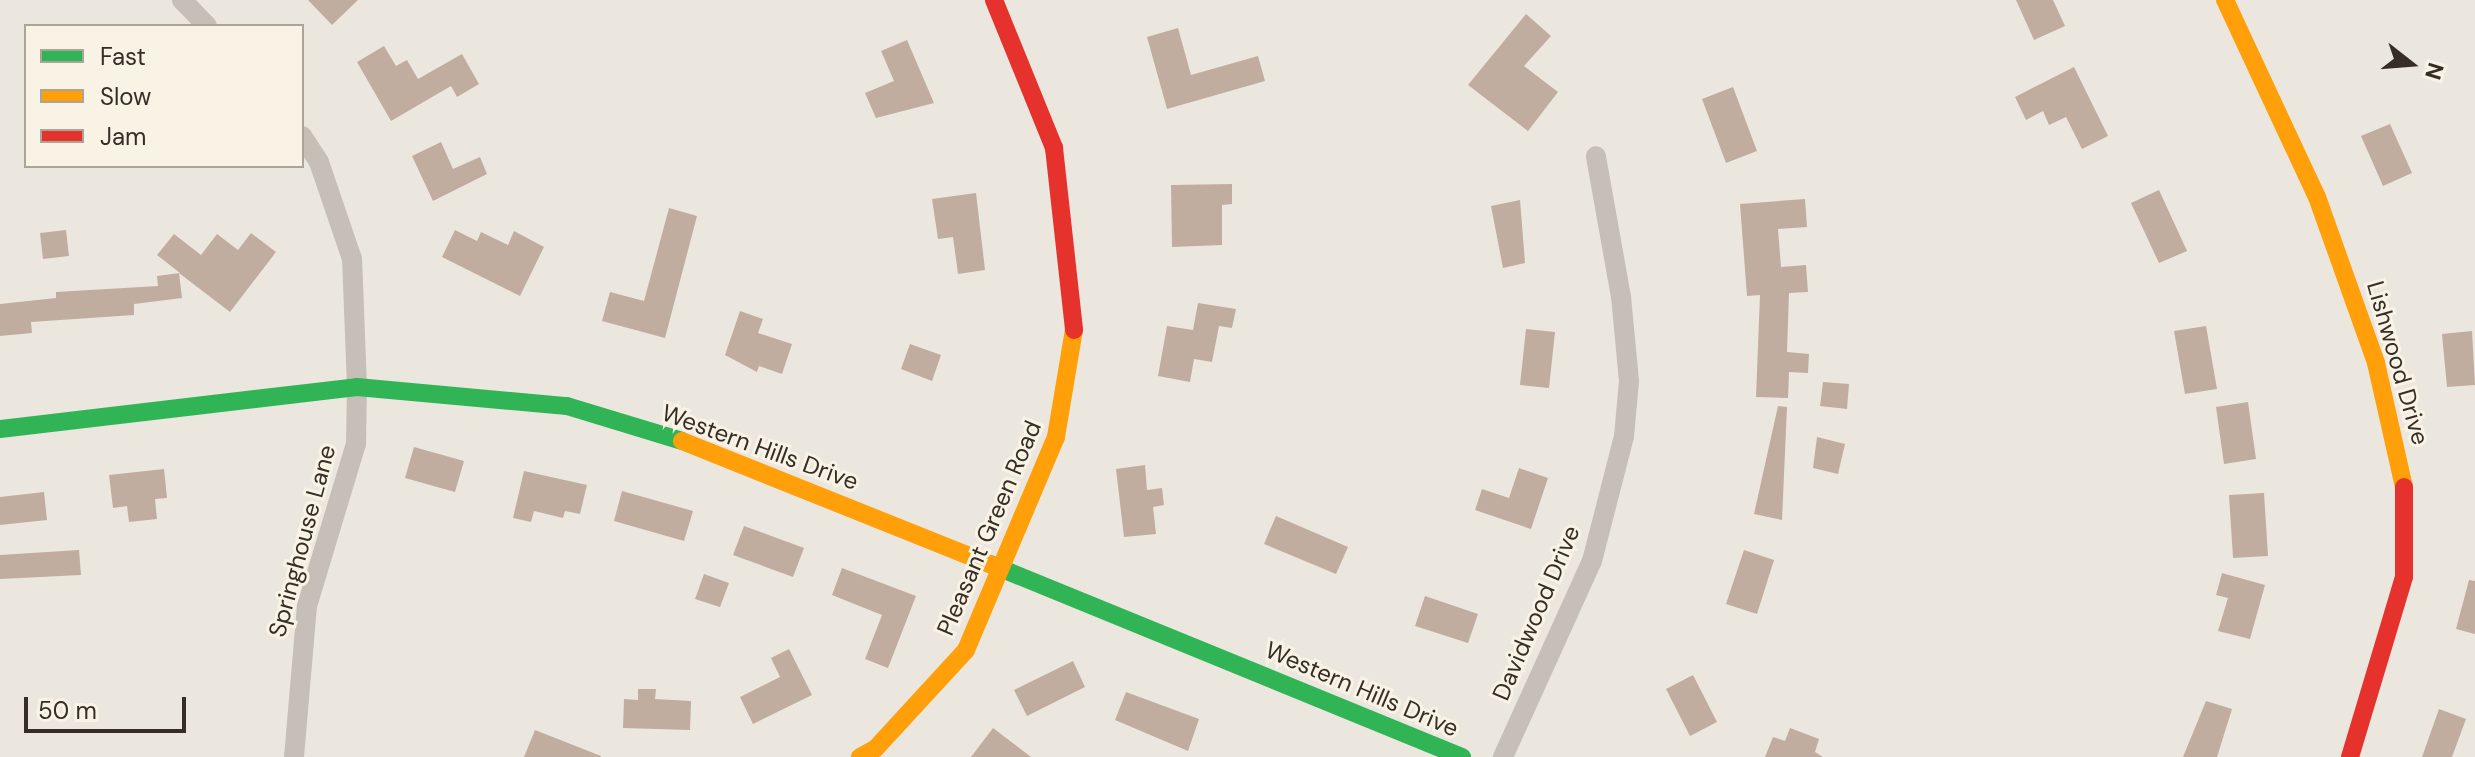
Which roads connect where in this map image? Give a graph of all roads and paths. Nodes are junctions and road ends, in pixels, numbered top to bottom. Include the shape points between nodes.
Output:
1 (182, 0) edge
2 (994, 0) edge
3 (2225, 0) edge
4 (205, 24) edge
5 (304, 139) edge
6 (1596, 156) dead end
7 (357, 387) junction
8 (0, 429) edge
9 (1000, 567) junction
10 (294, 757) edge
11 (860, 757) edge
12 (1462, 757) edge
13 (1503, 757) edge
14 (2350, 757) edge

1 - 4 street
2 - 9 street, Pleasant Green Road via 1054,148 1070,247 1076,346 1056,437
3 - 14 street, Lishwood Drive via 2317,197 2376,363 2404,470 2404,577
5 - 7 street, Springhouse Lane via 319,162 352,259
6 - 13 street, Davidwood Drive via 1621,297 1629,381 1624,436 1592,561
7 - 8 street, Western Hills Drive
7 - 9 street, Western Hills Drive via 567,406 714,451
7 - 10 street, Springhouse Lane via 356,444 307,606
9 - 11 street, Pleasant Green Road via 966,650 876,748
9 - 12 street, Western Hills Drive

